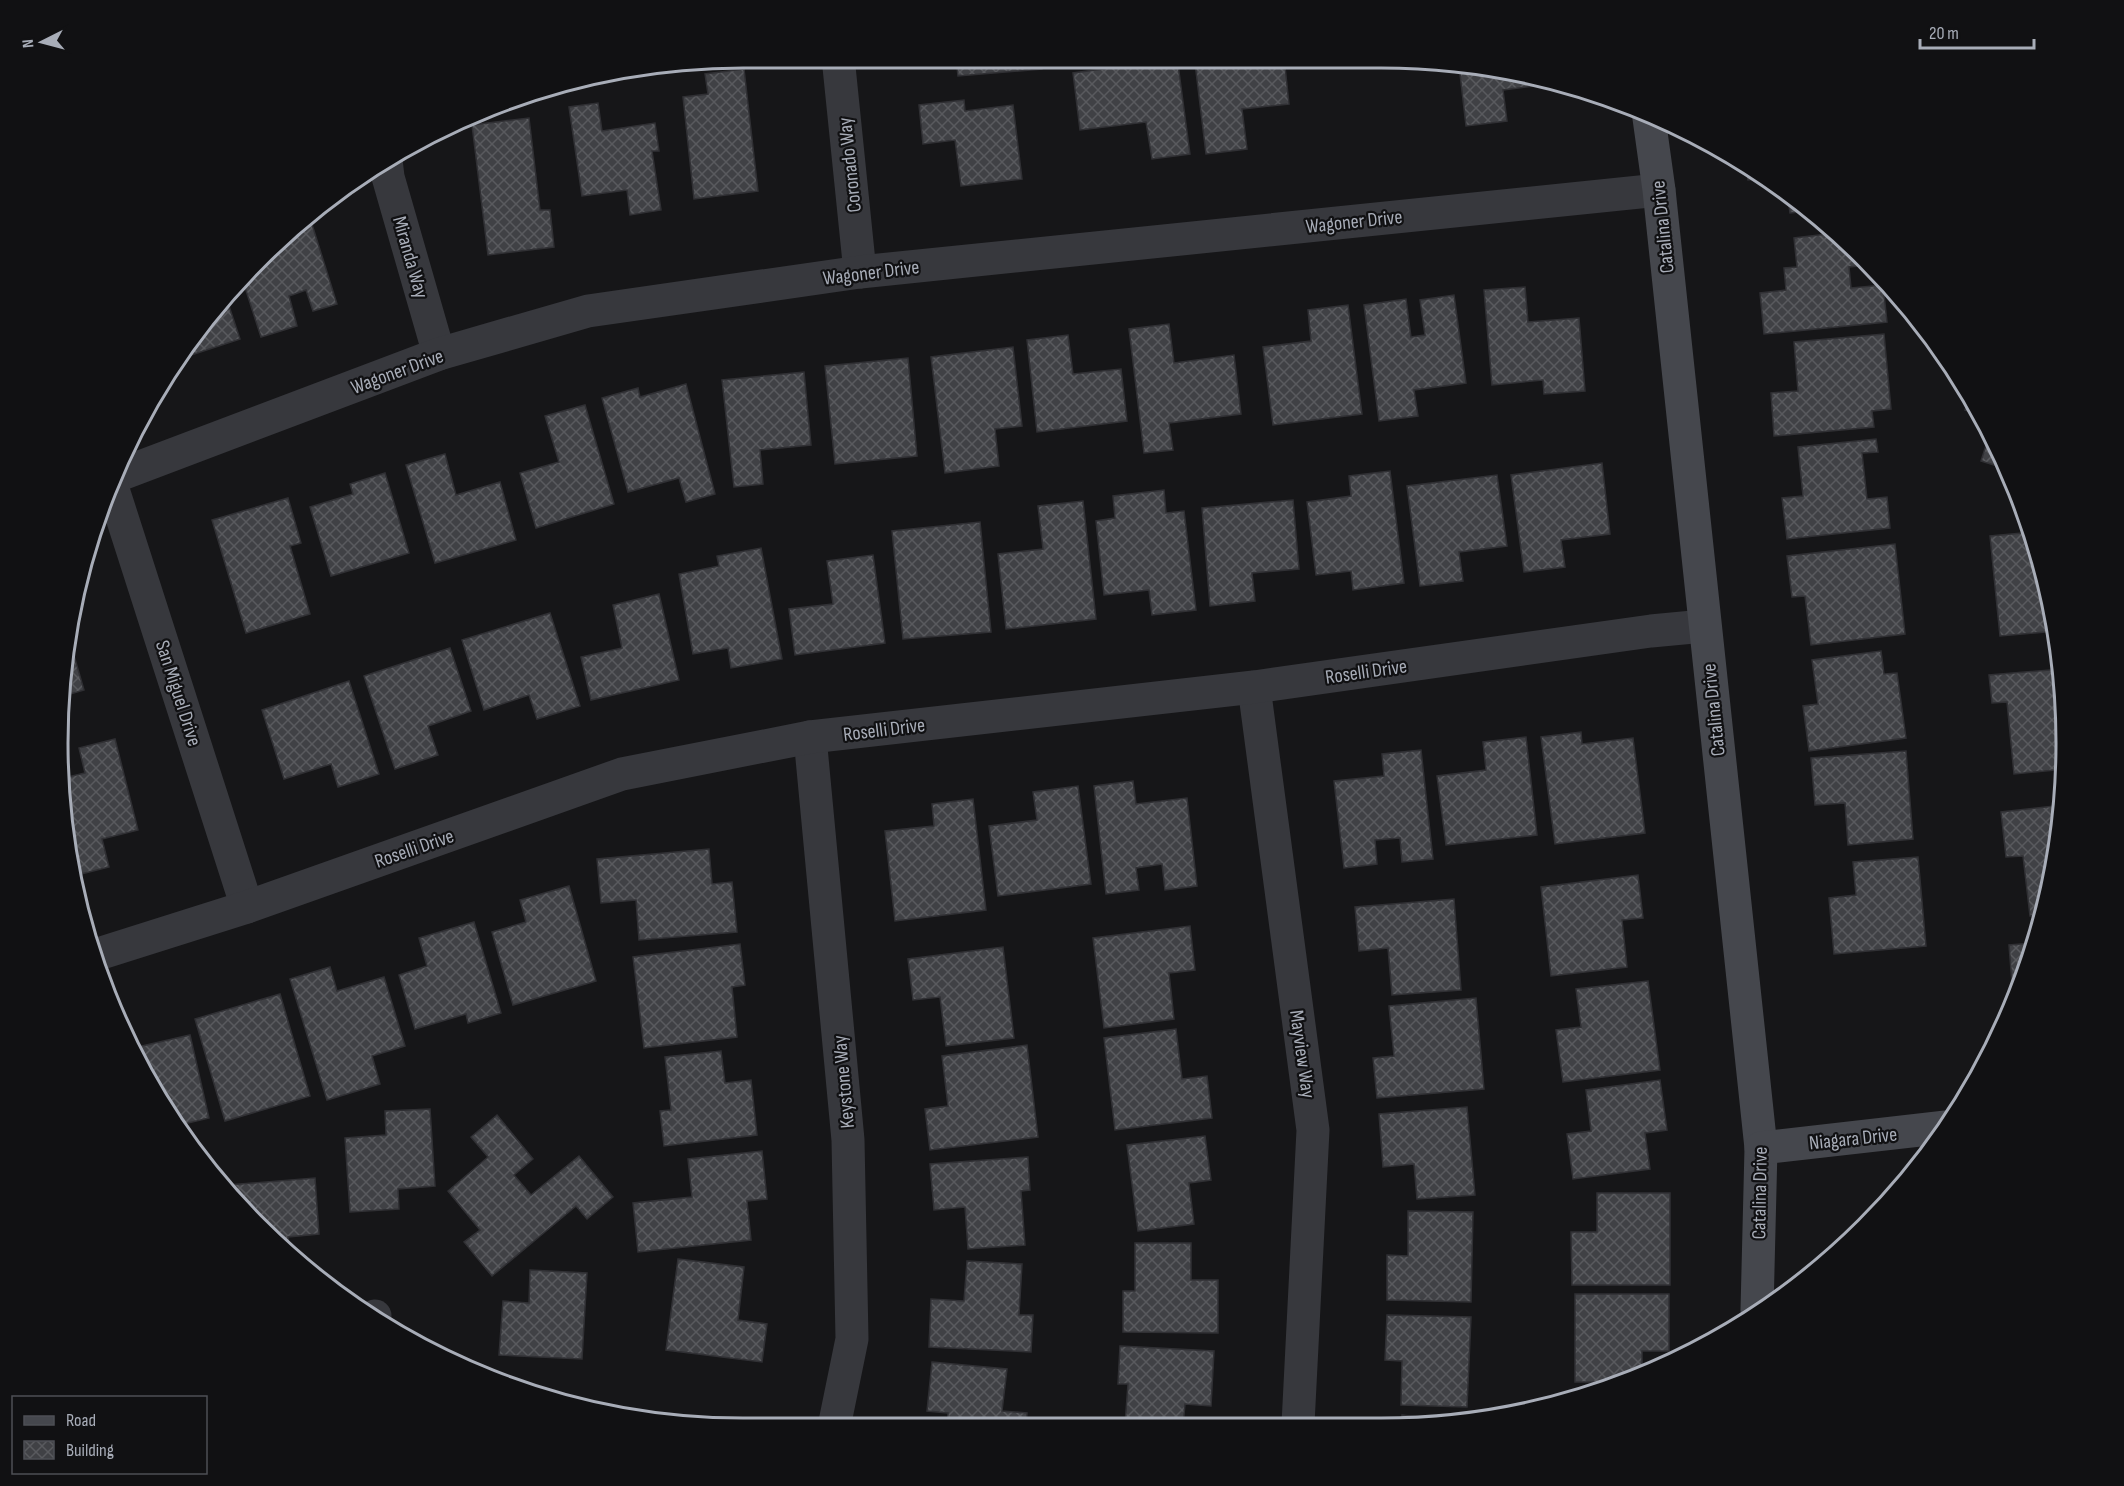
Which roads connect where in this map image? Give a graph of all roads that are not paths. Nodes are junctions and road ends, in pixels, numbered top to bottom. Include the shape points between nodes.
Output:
1 (838, 68) edge
2 (1650, 123) edge
3 (387, 169) edge
4 (1659, 190) junction
5 (860, 272) junction
6 (439, 354) junction
7 (124, 474) edge
8 (115, 495) edge
9 (1704, 626) junction
10 (1254, 687) junction
11 (810, 737) junction
12 (248, 907) junction
13 (101, 953) edge
14 (1936, 1128) edge
15 (1761, 1148) junction
16 (1757, 1304) edge
17 (836, 1418) edge
18 (1298, 1418) edge

1 - 5 street, Coronado Way
2 - 4 street, Catalina Drive
3 - 6 street, Miranda Way
4 - 5 street, Wagoner Drive
4 - 9 street, Catalina Drive
5 - 6 street, Wagoner Drive via 588,311
6 - 7 street, Wagoner Drive
8 - 12 street, San Miguel Drive
9 - 10 street, Roselli Drive
9 - 15 street, Catalina Drive
10 - 11 street, Roselli Drive
10 - 18 street, Mayview Way via 1313,1130
11 - 12 street, Roselli Drive via 622,774
11 - 17 street, Keystone Way via 848,1140 852,1339
12 - 13 street, Roselli Drive
14 - 15 street, Niagara Drive
15 - 16 street, Catalina Drive

